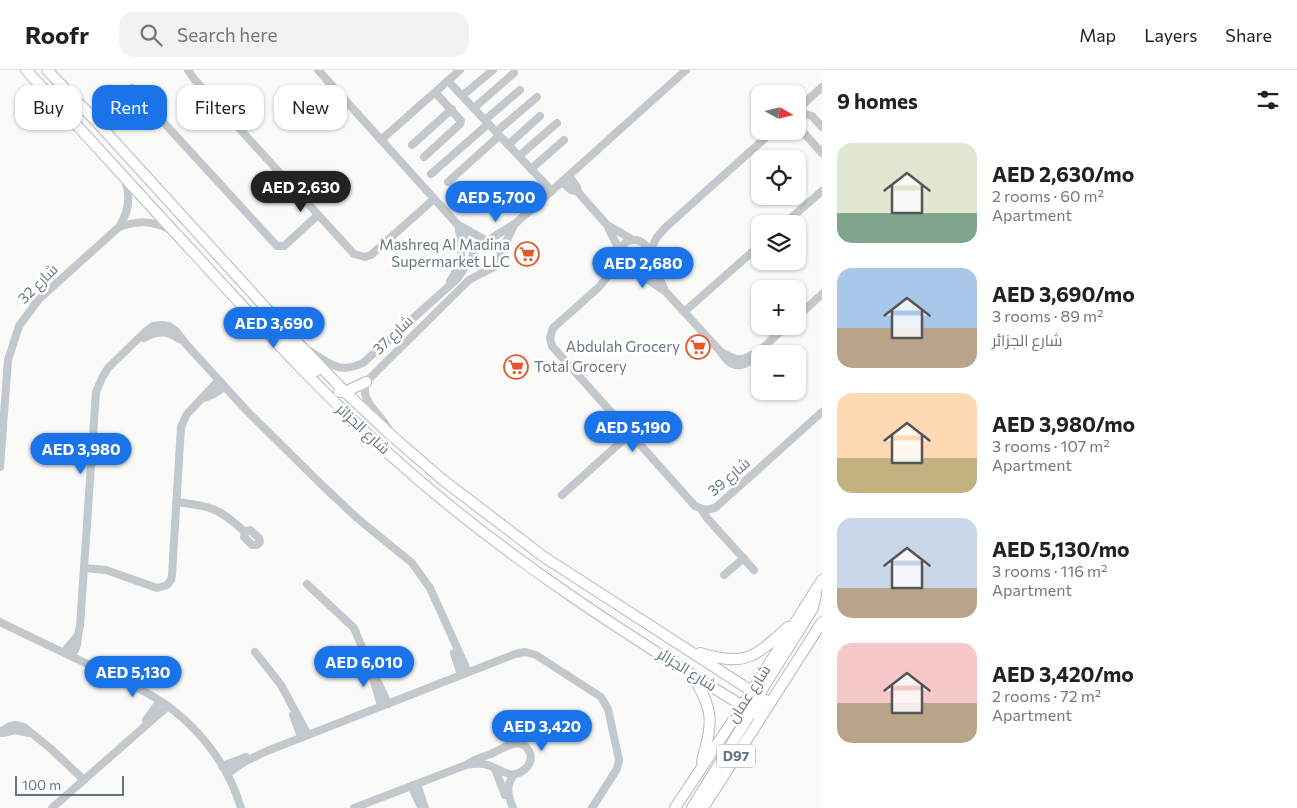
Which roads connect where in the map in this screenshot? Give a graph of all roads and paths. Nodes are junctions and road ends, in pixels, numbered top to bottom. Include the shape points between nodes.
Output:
1 (26, 70) edge
2 (47, 70) edge
3 (188, 70) edge
4 (318, 70) edge
5 (460, 70) edge
6 (493, 70) edge
7 (686, 70) edge
8 (514, 72) dead end
9 (448, 81) junction
10 (822, 87) edge
11 (520, 90) dead end
12 (435, 92) junction
13 (462, 96) junction
14 (538, 97) dead end
15 (806, 102) edge
16 (474, 108) junction
17 (452, 109) junction
18 (806, 113) edge
19 (540, 116) dead end
20 (487, 122) junction
21 (557, 123) dead end
22 (167, 126) edge
23 (822, 127) edge
24 (498, 134) junction
25 (806, 135) edge
26 (381, 140) junction
27 (564, 140) dead end
28 (763, 140) edge
29 (508, 144) junction
30 (412, 145) dead end
31 (822, 153) edge
32 (519, 156) junction
33 (424, 157) dead end
34 (530, 168) junction
35 (432, 174) dead end
36 (123, 176) junction
37 (569, 176) junction
38 (448, 182) dead end
39 (562, 182) junction
40 (552, 191) junction
41 (822, 191) edge
42 (578, 192) junction
43 (434, 198) junction
44 (318, 215) junction
45 (794, 215) edge
46 (516, 223) junction
47 (457, 224) junction
48 (607, 225) junction
49 (119, 227) junction
50 (173, 230) junction
51 (633, 240) junction
52 (487, 241) junction
53 (501, 251) junction
54 (193, 252) junction
55 (751, 253) edge
56 (473, 254) junction
57 (620, 255) junction
58 (649, 255) junction
59 (632, 269) junction
60 (490, 270) junction
61 (666, 292) junction
62 (442, 293) junction
63 (822, 294) edge
64 (806, 309) edge
65 (684, 312) junction
66 (776, 335) edge
67 (296, 341) junction
68 (218, 380) junction
69 (366, 382) junction
70 (224, 387) junction
71 (345, 392) junction
72 (204, 398) junction
73 (822, 412) edge
74 (631, 433) junction
75 (392, 436) junction
76 (0, 466) edge
77 (562, 495) dead end
78 (176, 502) junction
79 (715, 508) junction
80 (701, 509) junction
81 (713, 524) junction
82 (246, 532) dead end
83 (744, 558) junction
84 (85, 568) junction
85 (754, 570) dead end
86 (724, 575) dead end
87 (820, 583) edge
88 (307, 584) dead end
89 (798, 618) junction
90 (0, 622) edge
91 (822, 622) edge
92 (78, 635) junction
93 (689, 650) junction
94 (64, 652) junction
95 (255, 652) dead end
96 (72, 656) junction
97 (691, 673) junction
98 (465, 674) junction
99 (755, 694) junction
100 (160, 701) junction
101 (770, 703) junction
102 (384, 705) junction
103 (168, 706) junction
104 (743, 706) junction
105 (759, 713) junction
106 (0, 734) edge
107 (136, 734) junction
108 (305, 736) junction
109 (267, 751) junction
110 (466, 765) junction
111 (222, 766) junction
112 (495, 769) junction
113 (698, 772) junction
114 (227, 774) junction
115 (514, 774) junction
116 (84, 780) junction
117 (414, 785) junction
118 (510, 800) junction
119 (52, 808) edge
120 (241, 808) edge
121 (354, 808) edge
122 (421, 808) edge
123 (425, 808) edge
124 (513, 808) edge
125 (592, 808) edge
126 (675, 808) edge
127 (692, 808) edge
128 (703, 808) edge

1 - 36 main road, شارع الجزائر
2 - 67 main road, شارع الجزائر
3 - 44 street
4 - 26 street
5 - 9 street
6 - 13 street
7 - 37 street
8 - 16 street
9 - 12 street
9 - 13 street
10 - 15 street
11 - 20 street
12 - 17 street
12 - 26 street
13 - 16 street
14 - 24 street
16 - 20 street
17 - 30 street
17 - 33 street via 461,119 460,124
18 - 23 street
19 - 29 street
20 - 24 street
20 - 35 street
21 - 32 street
22 - 44 street via 277,246 284,246
24 - 29 street
24 - 38 street
25 - 31 street
26 - 43 street
27 - 34 street
28 - 58 street via 666,227 657,237
29 - 32 street
32 - 34 street
34 - 40 street
36 - 49 street, شارع 32 via 128,202 126,215
36 - 50 main road, شارع الجزائر
37 - 39 street
37 - 42 street
39 - 40 street
39 - 42 street
40 - 46 street
41 - 45 street
42 - 48 street
43 - 44 street via 365,257 351,252
43 - 47 street
46 - 52 street
46 - 53 street
47 - 52 street
47 - 56 street
47 - 62 street via 462,249 460,262
48 - 51 street
48 - 57 street
49 - 50 street, شارع 32 via 146,221
49 - 76 street, شارع 32 via 39,299 19,326 8,360
50 - 54 main road, شارع الجزائر
51 - 57 street via 623,245
51 - 58 street via 645,245
52 - 53 street via 496,244
52 - 56 street via 477,245
53 - 60 street via 499,263
54 - 71 main road via 207,259 274,332 333,389
54 - 97 main road, شارع الجزائر via 334,402 432,492 542,575
55 - 65 street
56 - 60 street via 478,266
56 - 62 street, شارع 37 via 462,274
57 - 59 street via 624,265
57 - 74 street, شارع 39 via 599,287 553,328 551,342
58 - 59 street via 644,266
58 - 61 street
59 - 61 street
60 - 69 street, شارع 37 via 469,280
61 - 65 street
62 - 67 street, شارع 37 via 358,366 334,366
63 - 64 street
65 - 66 street via 720,351 740,360 760,350
67 - 71 main road, شارع الجزائر
68 - 70 street
68 - 72 street
68 - 84 street via 185,343 170,333 150,334 108,368 96,392
69 - 71 main road
69 - 75 street via 366,399
70 - 72 street
70 - 98 street via 357,518 412,563 430,588
71 - 75 main road, شارع الجزائر
72 - 78 street via 187,414 181,427
73 - 79 street, شارع 39
74 - 77 street
74 - 80 street, شارع 39
75 - 93 main road, شارع الجزائر via 505,529
78 - 82 street via 215,509 230,517
78 - 84 street via 172,578 167,585 154,588 106,570
79 - 80 street, شارع 39
79 - 81 street
80 - 81 street
81 - 83 street
83 - 85 street
83 - 86 street
84 - 92 street
87 - 89 main road, شارع عمان / D97
87 - 99 main road via 813,608
88 - 102 street via 354,628
89 - 93 main road via 764,649 744,659 724,660
89 - 99 main road, شارع عمان / D97
90 - 94 street
91 - 101 main road, شارع عمان / D97
92 - 94 street
92 - 96 street
93 - 99 main road, شارع الجزائر
94 - 96 street
95 - 108 street via 287,696
96 - 100 street
97 - 104 main road, شارع الجزائر
97 - 113 main road via 706,700 710,716 710,732
98 - 102 street
98 - 125 street via 515,654 531,653 601,697 608,709 619,760 617,769
99 - 101 main road, شارع الجزائر
99 - 104 main road, شارع عمان / D97
99 - 105 main road
100 - 103 street
100 - 107 street
101 - 105 main road, شارع عمان / D97
102 - 108 street
103 - 107 street
103 - 111 street via 197,733
104 - 105 main road, شارع الجزائر
104 - 113 main road, شارع عمان / D97
105 - 127 main road
105 - 128 main road, شارع عمان / D97
106 - 116 street via 6,727 24,727
107 - 116 street
108 - 109 street
109 - 111 street
109 - 114 street
110 - 112 street via 481,763
110 - 115 street via 512,744 522,745 528,748 530,763 523,771
110 - 117 street
111 - 114 street
112 - 115 street
112 - 118 street
113 - 126 main road, شارع عمان / D97
114 - 120 street
115 - 118 street via 508,784
116 - 119 street
117 - 121 street
117 - 122 street
117 - 123 street
118 - 124 street

